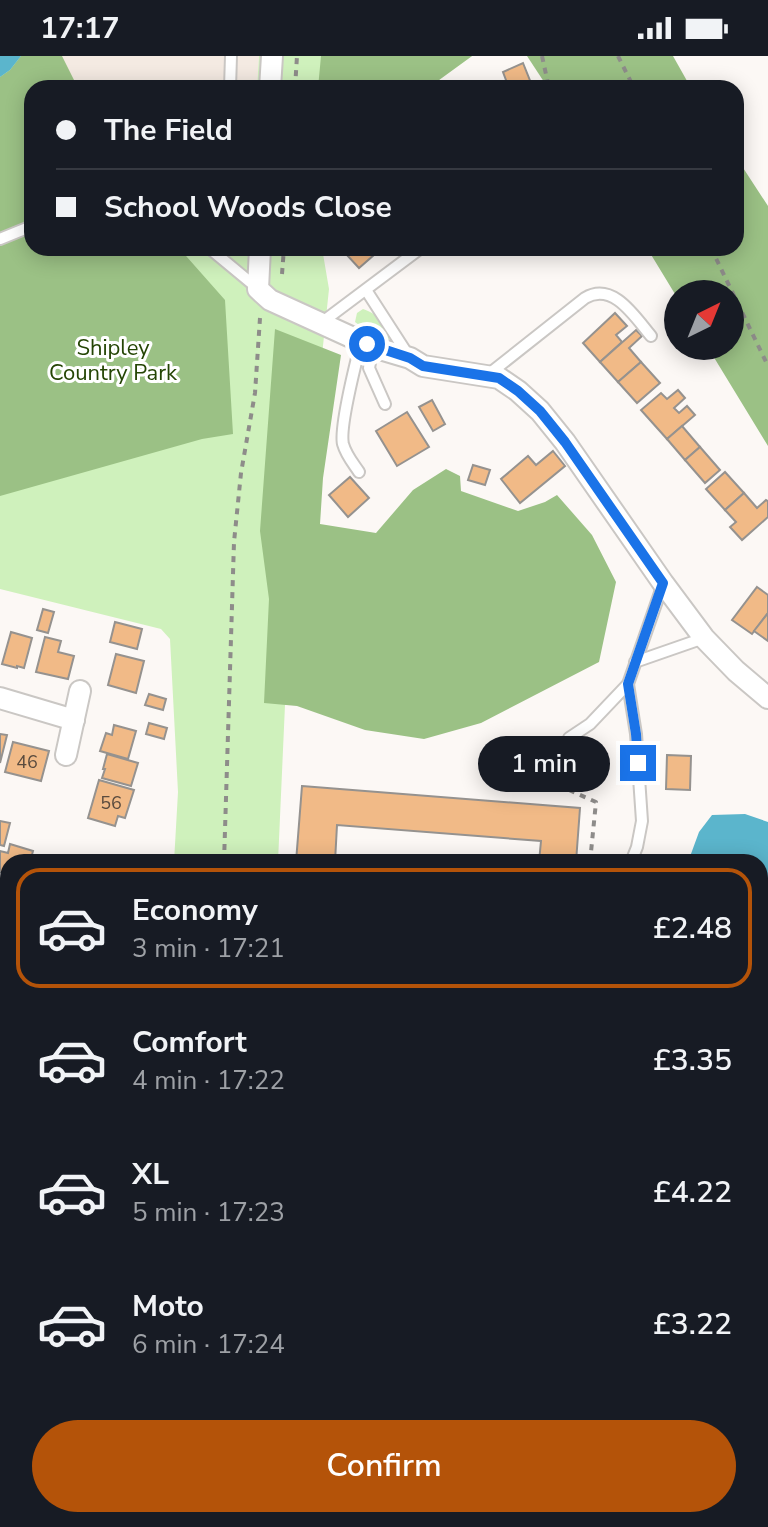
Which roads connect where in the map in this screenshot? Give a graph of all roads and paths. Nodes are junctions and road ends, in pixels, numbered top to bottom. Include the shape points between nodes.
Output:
1 (231, 56) edge
2 (272, 56) edge
3 (297, 56) edge
4 (542, 56) edge
5 (618, 56) edge
6 (230, 80) edge
7 (270, 80) edge
8 (296, 80) edge
9 (547, 80) edge
10 (630, 80) edge
11 (24, 229) edge
12 (0, 239) edge
13 (221, 256) edge
14 (260, 256) edge
15 (411, 256) edge
16 (715, 256) edge
17 (258, 289) junction
18 (366, 290) junction
19 (321, 323) junction
20 (651, 336) dead end
21 (367, 344) junction
22 (410, 358) junction
23 (768, 366) edge
24 (487, 375) junction
25 (385, 404) dead end
26 (359, 472) dead end
27 (663, 583) junction
28 (704, 638) junction
29 (635, 662) junction
30 (628, 684) junction
31 (80, 691) dead end
32 (0, 698) edge
33 (768, 698) edge
34 (74, 720) junction
35 (569, 738) dead end
36 (66, 755) dead end
37 (569, 790) dead end
38 (224, 854) edge
39 (591, 854) edge
40 (634, 854) edge

1 - 6 lane
2 - 7 street
3 - 8 path
4 - 9 path
5 - 10 path
11 - 12 lane
13 - 17 lane
14 - 17 street
15 - 18 lane
16 - 23 path
17 - 19 street
17 - 38 path via 255,393 234,542
18 - 19 lane
18 - 22 lane
19 - 21 street
20 - 24 lane via 626,306 598,292
21 - 22 street
21 - 25 lane via 369,368
21 - 26 lane via 353,375 342,441
22 - 24 street via 423,366
24 - 27 street via 499,378 540,411
27 - 28 street
27 - 29 lane
28 - 29 lane
28 - 33 street
29 - 30 lane
30 - 35 lane
30 - 40 lane via 642,821
31 - 34 street
32 - 34 street
34 - 36 street
37 - 39 path via 596,802

